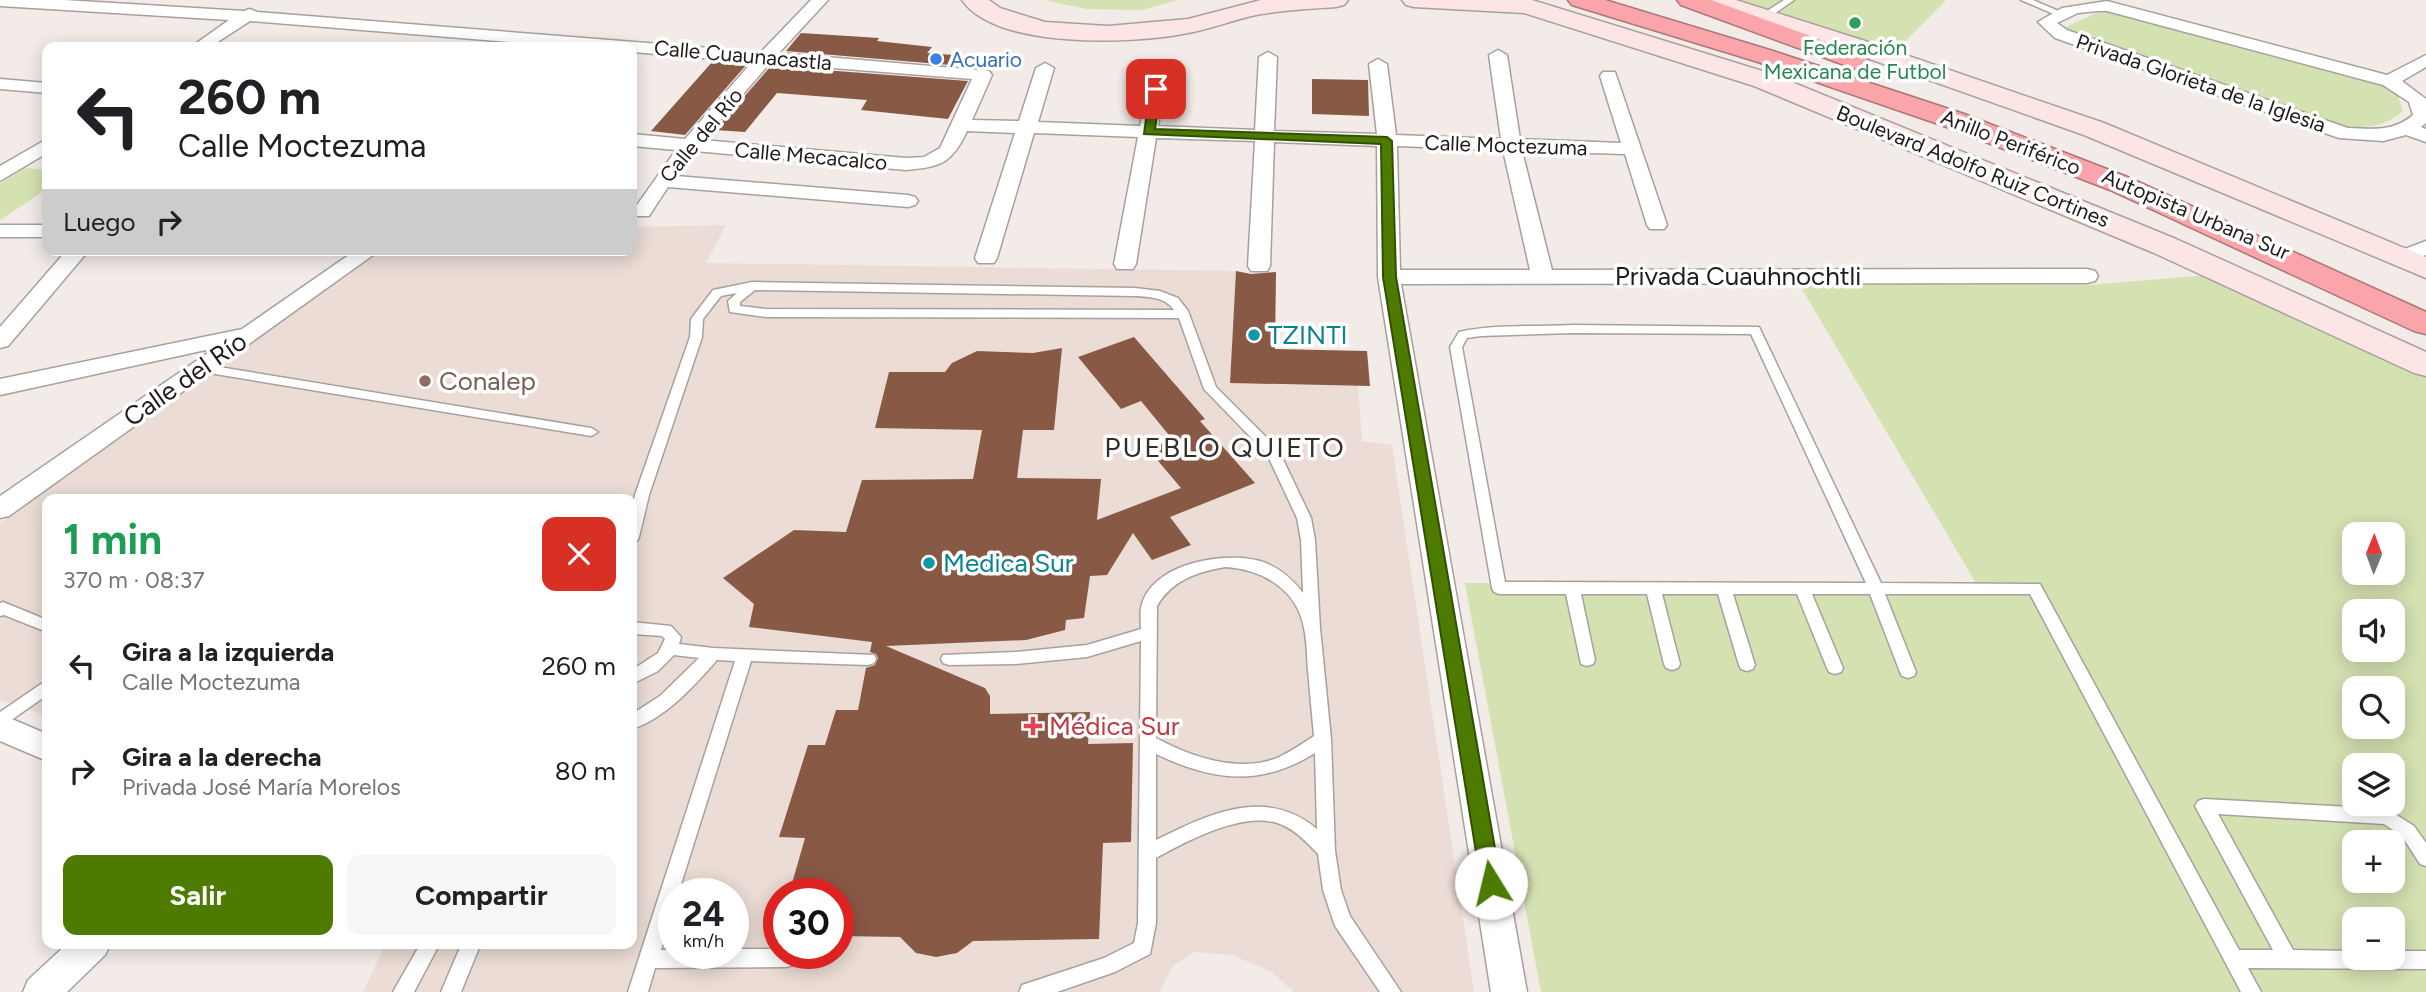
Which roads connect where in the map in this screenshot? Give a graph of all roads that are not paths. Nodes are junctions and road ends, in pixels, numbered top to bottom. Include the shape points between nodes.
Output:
1 (24, 0) edge
2 (272, 0) edge
3 (820, 0) edge
4 (974, 0) edge
5 (1019, 0) edge
6 (1204, 0) edge
7 (1336, 0) edge
8 (1414, 0) edge
9 (1580, 0) edge
10 (1605, 0) edge
11 (1641, 0) edge
12 (1660, 0) edge
13 (1689, 0) edge
14 (1711, 0) edge
15 (1790, 0) edge
16 (2025, 0) edge
17 (0, 1) edge
18 (1303, 1) edge
19 (1516, 3) edge
20 (2121, 5) edge
21 (0, 12) edge
22 (2059, 13) junction
23 (246, 16) junction
24 (1764, 17) junction
25 (207, 42) edge
26 (585, 42) edge
27 (637, 46) edge
28 (1498, 55) dead end
29 (768, 56) junction
30 (1268, 57) dead end
31 (2426, 60) edge
32 (1378, 64) dead end
33 (1045, 68) dead end
34 (1159, 68) dead end
35 (983, 75) joint
36 (1609, 76) dead end
37 (1763, 80) junction
38 (2389, 81) junction
39 (3, 86) edge
40 (42, 88) edge
41 (1959, 98) junction
42 (959, 125) junction
43 (1029, 127) junction
44 (1149, 132) junction
45 (2417, 132) edge
46 (1266, 137) junction
47 (637, 140) edge
48 (1387, 141) junction
49 (690, 145) junction
50 (1511, 145) junction
51 (42, 148) edge
52 (1634, 149) junction
53 (0, 175) edge
54 (662, 181) junction
55 (810, 193) joint
56 (908, 201) dead end
57 (642, 212) dead end
58 (1657, 225) dead end
59 (42, 231) edge
60 (0, 232) edge
61 (74, 256) edge
62 (361, 256) edge
63 (986, 258) dead end
64 (2418, 258) edge
65 (1125, 264) dead end
66 (1259, 266) dead end
67 (1542, 275) junction
68 (2087, 276) dead end
69 (1389, 277) junction
70 (752, 286) junction
71 (779, 287) junction
72 (2426, 302) edge
73 (766, 313) junction
74 (1184, 314) junction
75 (2426, 315) edge
76 (2426, 324) edge
77 (252, 333) junction
78 (0, 341) edge
79 (2426, 365) edge
80 (201, 368) junction
81 (0, 387) edge
82 (591, 432) dead end
83 (0, 509) edge
84 (637, 516) edge
85 (1572, 588) junction
86 (1653, 589) junction
87 (1724, 589) junction
88 (1802, 589) junction
89 (1876, 589) junction
90 (0, 610) edge
91 (42, 624) edge
92 (637, 628) edge
93 (1311, 628) junction
94 (1149, 633) junction
95 (671, 649) junction
96 (713, 654) junction
97 (745, 654) junction
98 (868, 659) dead end
99 (949, 659) dead end
100 (1587, 660) dead end
101 (1672, 664) dead end
102 (1748, 666) dead end
103 (1835, 668) dead end
104 (1908, 672) dead end
105 (637, 675) edge
106 (42, 690) edge
107 (637, 719) edge
108 (0, 721) edge
109 (0, 727) edge
110 (1323, 739) junction
111 (1150, 743) junction
112 (42, 746) edge
113 (1326, 850) junction
114 (1147, 853) junction
115 (2426, 858) edge
116 (87, 949) edge
117 (428, 949) edge
118 (469, 949) edge
119 (763, 958) edge
120 (648, 959) junction
121 (2288, 959) junction
122 (2234, 960) junction
123 (2426, 960) edge
124 (41, 992) edge
125 (403, 992) edge
126 (451, 992) edge
127 (638, 992) edge
128 (1029, 992) edge
129 (1391, 992) edge
130 (1509, 992) edge
131 (2251, 992) edge

1 - 17 street, Calle Cuaunacastla
1 - 21 street
1 - 23 street, Calle Cuaunacastla
2 - 23 street
3 - 29 street, Calle del Río
4 - 18 main road via 998,16 1029,26 1108,33 1190,26
5 - 6 main road via 1052,13 1106,20 1161,15
7 - 18 main road
8 - 19 main road, Boulevard Adolfo Ruiz Cortines
9 - 76 highway, Anillo Periférico via 1954,120 2120,184
10 - 75 highway, Autopista Urbana Sur via 1966,119
11 - 72 highway, Autopista Urbana Sur via 1993,119
12 - 41 highway, Anillo Periférico
13 - 41 highway
14 - 24 main road
15 - 24 lane
16 - 22 lane
19 - 37 main road, Boulevard Adolfo Ruiz Cortines
20 - 22 street, Privada Glorieta de la Iglesia via 2079,6
20 - 38 street, Privada Glorieta de la Iglesia
22 - 45 street, Privada Glorieta de la Iglesia via 2046,22 2061,34 2346,134
23 - 25 street
23 - 26 street, Calle Cuaunacastla
24 - 64 main road via 2094,129
27 - 29 street, Calle Cuaunacastla
28 - 50 street
29 - 35 street, Calle Cuaunacastla
29 - 49 street, Calle del Río
30 - 46 street
31 - 38 street
32 - 48 street
33 - 43 street
34 - 44 street
35 - 42 street, Calle Mecacalco
36 - 52 street
37 - 76 highway via 2029,171
37 - 79 main road, Boulevard Adolfo Ruiz Cortines via 2165,246
38 - 45 street, Privada Glorieta de la Iglesia via 2417,99 2423,116
39 - 40 street
41 - 72 highway, Anillo Periférico
42 - 43 street, Calle Moctezuma
42 - 49 street, Calle Mecacalco via 947,151 929,162 906,164
43 - 44 street, Calle Moctezuma
43 - 63 street
44 - 46 street, Calle Moctezuma
44 - 65 street
46 - 48 street, Calle Moctezuma
46 - 66 street
47 - 49 street, Calle Mecacalco
48 - 50 street, Calle Moctezuma
48 - 69 street
49 - 54 street, Calle del Río
50 - 52 street, Calle Moctezuma
50 - 67 street
51 - 53 street
52 - 58 street
54 - 55 street
54 - 57 street, Calle del Río
55 - 56 street
59 - 60 street
61 - 78 street
62 - 77 street, Calle del Río
67 - 68 street, Privada Cuauhnochtli
67 - 69 street, Privada Cuauhnochtli
69 - 130 street
70 - 71 lane
70 - 73 lane via 734,301 734,309
70 - 84 lane via 717,293 697,319
71 - 73 lane
71 - 74 lane via 1135,292 1168,297
73 - 74 lane
74 - 93 lane via 1210,388 1273,452 1304,518
77 - 80 street, Calle del Río
77 - 81 street
80 - 82 lane
80 - 83 street, Calle del Río
85 - 86 lane
85 - 89 lane via 1499,589 1456,347 1463,335 1573,329 1755,330
85 - 100 lane
86 - 87 lane
86 - 101 lane
87 - 88 lane
87 - 102 lane
88 - 89 lane
88 - 103 lane
89 - 104 lane
89 - 122 lane via 2035,589
90 - 91 lane
92 - 95 lane via 666,630 673,637
93 - 94 lane via 1306,610 1275,574 1249,561 1230,560 1195,568 1164,585 1149,607
93 - 110 lane
94 - 99 lane via 1087,651 1015,659
94 - 111 lane
95 - 96 lane
95 - 105 lane
96 - 97 lane
96 - 107 lane via 685,686
97 - 98 lane
97 - 120 lane
106 - 108 lane
109 - 112 street
110 - 111 lane via 1271,767 1235,769 1190,762
110 - 113 lane
111 - 114 lane
113 - 114 lane via 1309,832 1274,814 1261,814 1194,830
113 - 129 lane via 1342,920
114 - 128 lane via 1143,948 1108,966
115 - 121 lane via 2409,831 2387,817 2204,806
116 - 124 street
117 - 125 lane
118 - 126 lane
119 - 120 lane
120 - 127 lane
121 - 122 lane
121 - 123 lane
122 - 131 lane

